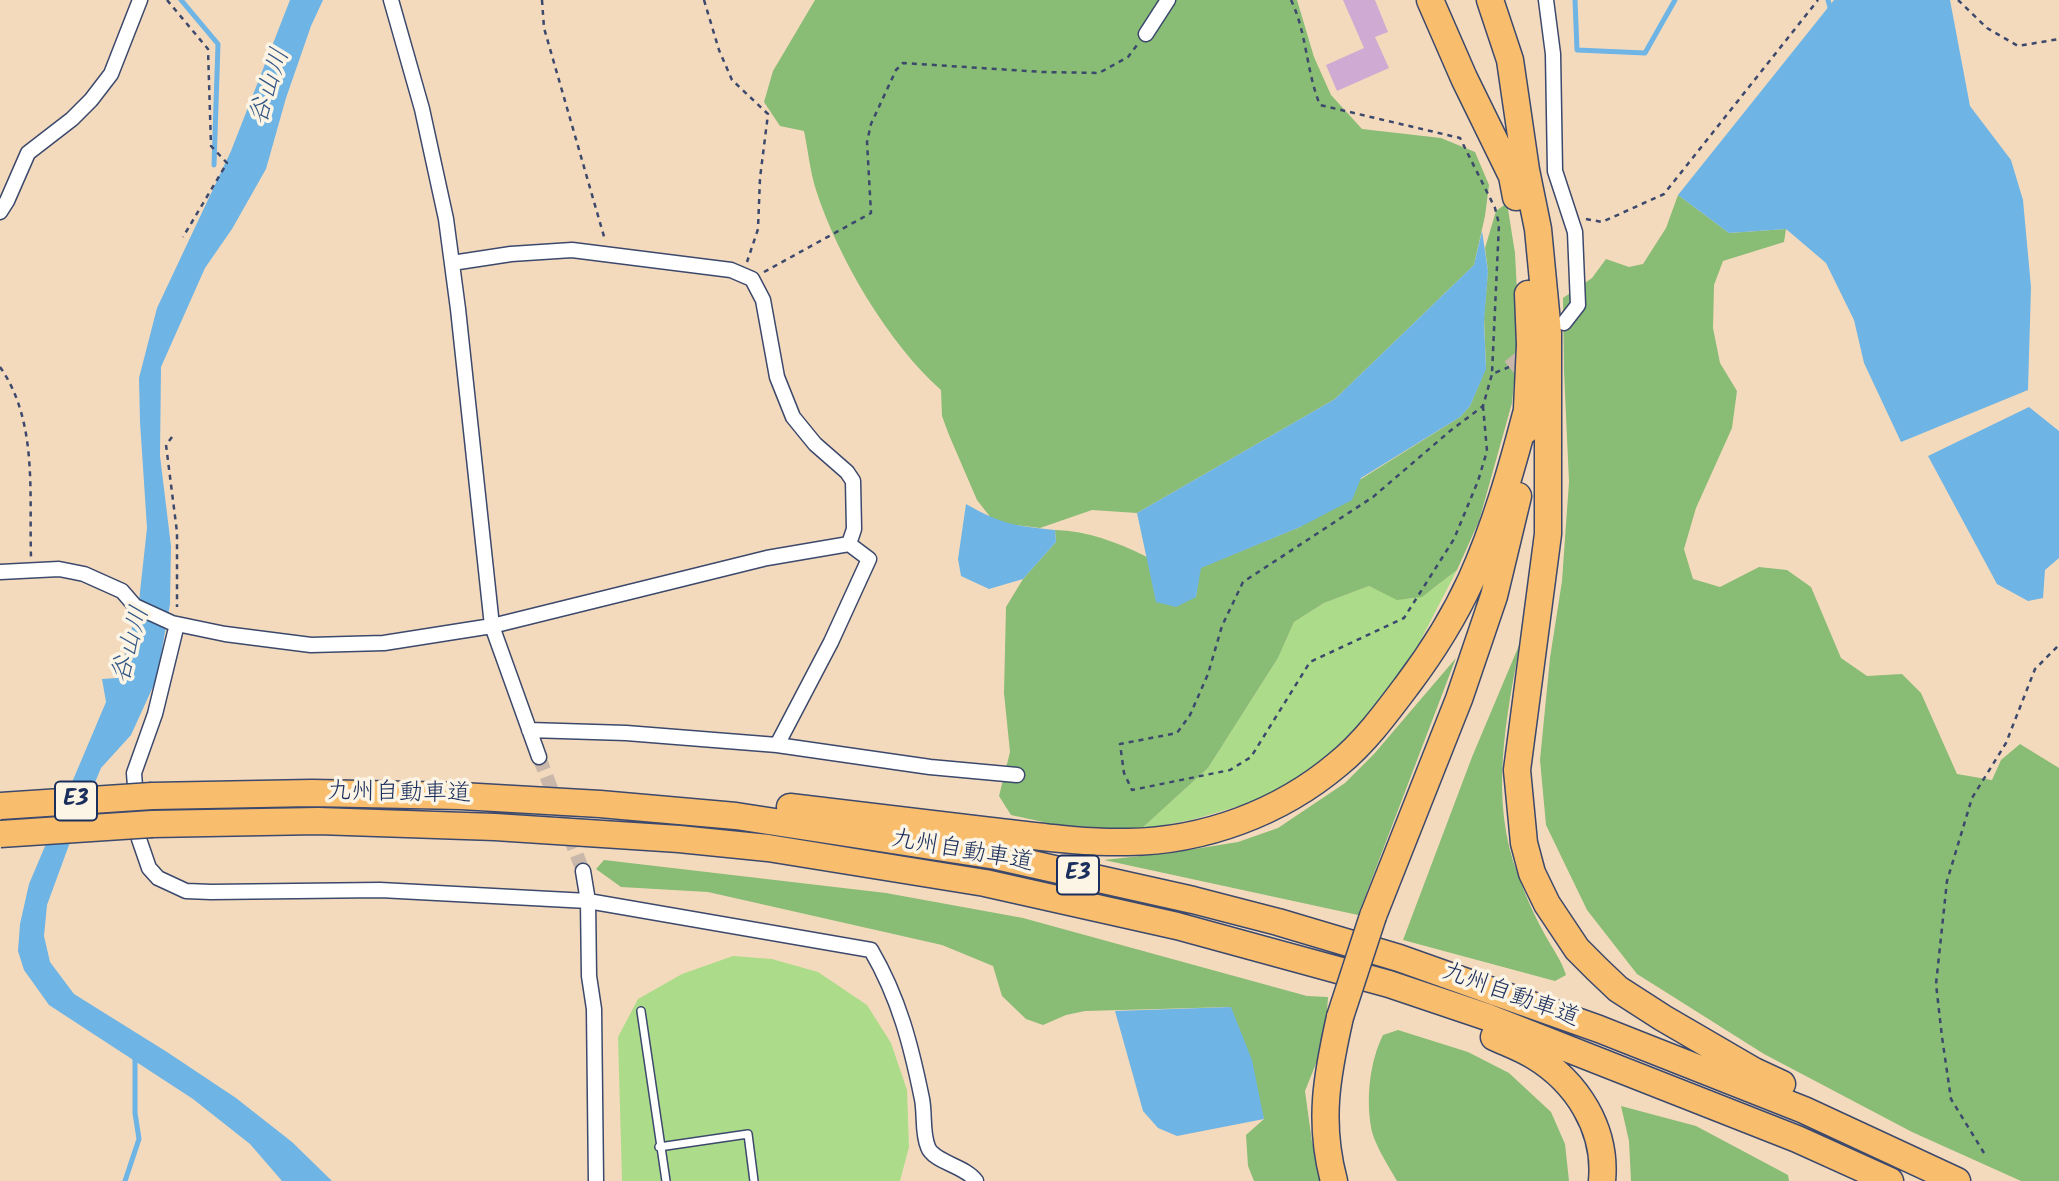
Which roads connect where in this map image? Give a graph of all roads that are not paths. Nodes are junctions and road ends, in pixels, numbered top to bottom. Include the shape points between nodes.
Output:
1 (139, 0) edge
2 (391, 0) edge
3 (1168, 0) edge
4 (1430, 0) edge
5 (1490, 0) edge
6 (1546, 0) edge
7 (1146, 34) road end
8 (0, 212) edge
9 (452, 263) junction
10 (1564, 323) dead end
11 (1527, 414) junction
12 (1548, 446) junction
13 (849, 544) junction
14 (0, 572) edge
15 (175, 624) junction
16 (492, 625) junction
17 (530, 730) junction
18 (777, 745) junction
19 (540, 757) tunnel mouth
20 (1017, 775) dead end
21 (600, 804) junction
22 (0, 806) edge
23 (0, 834) edge
24 (583, 871) tunnel mouth
25 (588, 901) junction
26 (1381, 918) junction
27 (1242, 942) junction
28 (641, 1011) dead end
29 (1348, 1018) junction
30 (1878, 1145) junction
31 (659, 1147) junction
32 (596, 1181) edge
33 (666, 1181) edge
34 (754, 1181) edge
35 (976, 1181) edge
36 (1334, 1181) edge
37 (1353, 1181) edge
38 (1602, 1181) edge
39 (1890, 1181) edge
40 (1957, 1181) edge

1 - 8 street via 111,74 72,119 28,153
2 - 9 street via 422,109
3 - 7 street
4 - 11 highway via 1512,176 1528,293
5 - 12 highway via 1510,60 1538,229 1548,333
6 - 10 street via 1553,54 1555,171 1575,232 1578,305
9 - 13 street via 572,250 731,270 747,277 763,300 777,377 793,417 853,481 854,528
9 - 16 street
11 - 21 highway via 1501,506 1471,581 1422,665 1384,716 1339,764 1292,798 1254,816 1176,837 1129,842 785,807
11 - 26 highway via 1525,466 1494,596
12 - 26 highway via 1508,611 1473,708
12 - 30 highway via 1548,534 1517,770 1524,843 1532,873 1577,949 1618,989 1716,1050 1809,1096
13 - 16 street via 767,558
13 - 18 street via 869,559
14 - 15 street via 60,569 84,574
15 - 16 street via 311,645 384,643
15 - 25 street via 155,714 134,773 139,839 149,868 158,878 186,891 380,890
16 - 17 street
17 - 18 street
17 - 19 street
18 - 20 street
21 - 22 highway, 九州自動車道 / E3, bridge via 312,793 152,796
21 - 30 highway, 九州自動車道 / E3 via 736,816 996,856 1278,922 1399,958 1599,1029 1804,1110
23 - 27 highway, 九州自動車道 / E3, bridge via 152,824 318,821 679,839 985,883
24 - 25 street
25 - 32 street
25 - 35 street via 871,950 889,981 911,1046 927,1147
26 - 29 highway
27 - 38 highway via 1322,979 1487,1034 1534,1056 1575,1091 1590,1114 1603,1159
27 - 39 highway, 九州自動車道 / E3 via 1487,1017 1797,1139
28 - 31 lane
29 - 36 highway via 1325,1096 1324,1126
29 - 37 highway via 1340,1125
30 - 40 highway, 九州自動車道 / E3
31 - 33 lane
31 - 34 lane via 748,1134

